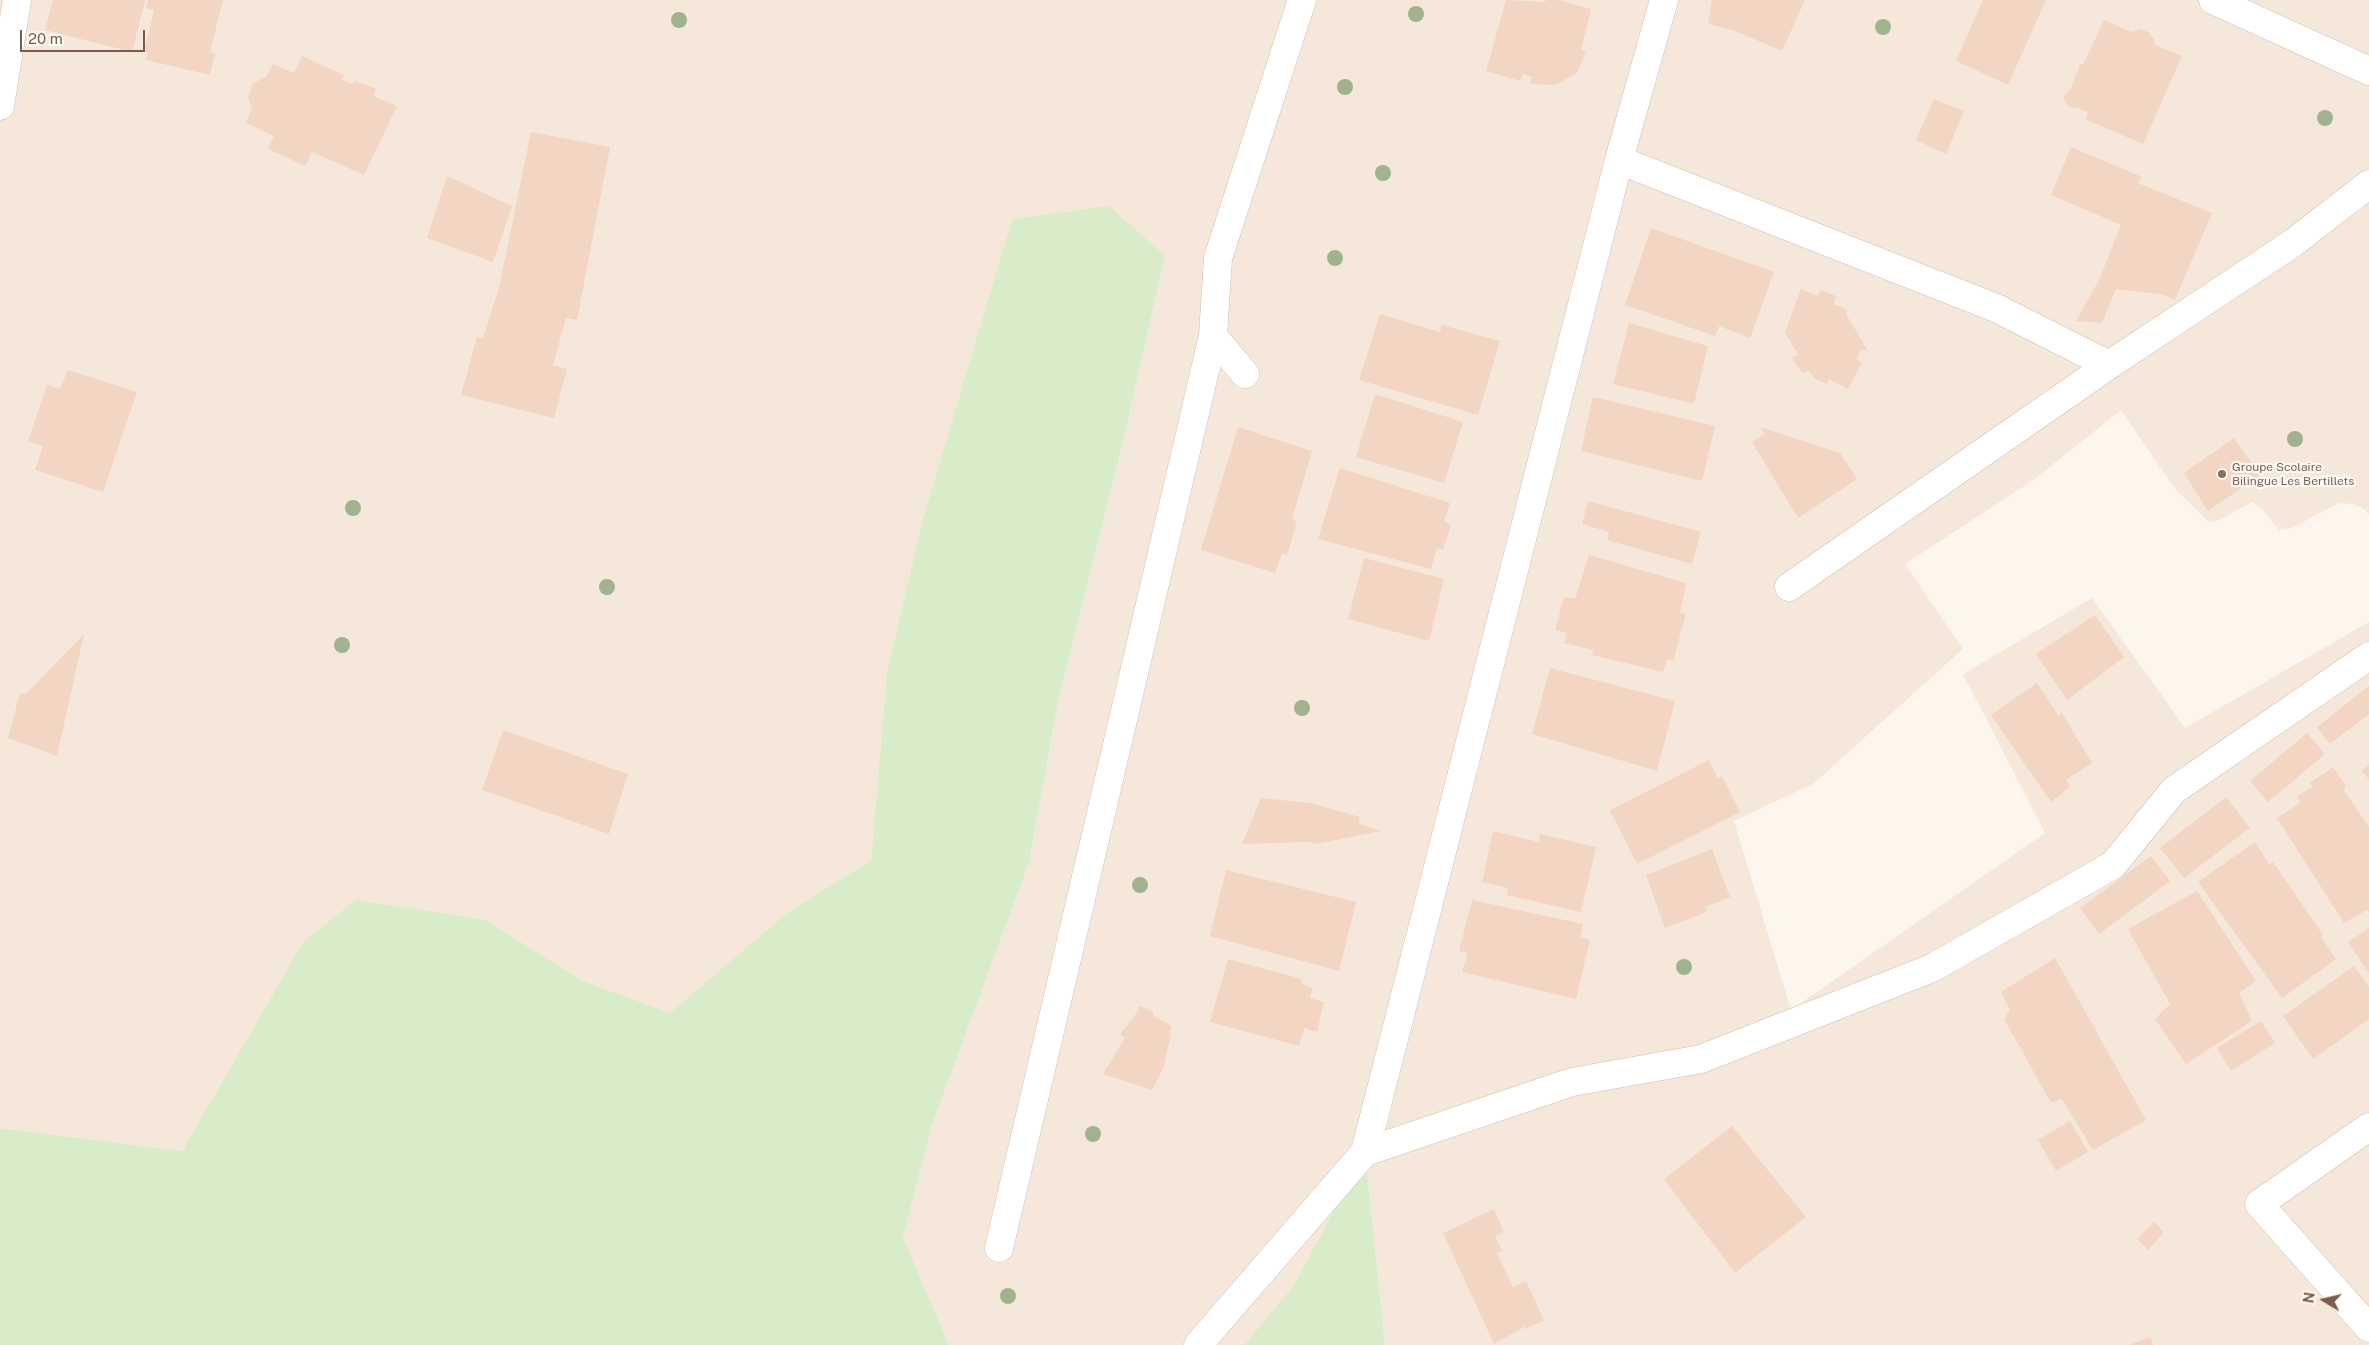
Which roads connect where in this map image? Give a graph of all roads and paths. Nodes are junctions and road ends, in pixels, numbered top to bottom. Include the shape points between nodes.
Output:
1 (17, 0) edge
2 (1302, 0) edge
3 (1664, 0) edge
4 (2213, 0) edge
5 (2369, 71) edge
6 (0, 106) edge
7 (1619, 160) junction
8 (2369, 184) edge
9 (1213, 336) junction
10 (2109, 365) junction
11 (1245, 374) dead end
12 (1789, 586) dead end
13 (2369, 656) edge
14 (2369, 1127) edge
15 (1365, 1152) junction
16 (999, 1248) dead end
17 (2369, 1328) edge
18 (1198, 1345) edge

1 - 6 street
2 - 9 street via 1218,258
3 - 7 street
4 - 5 street
7 - 10 street via 1996,308
7 - 15 street
8 - 10 street via 2293,243
9 - 11 street
9 - 16 street
10 - 12 street
13 - 15 street via 2174,790 2113,865 1932,968 1702,1059 1572,1082
14 - 17 street via 2259,1204
15 - 18 street

